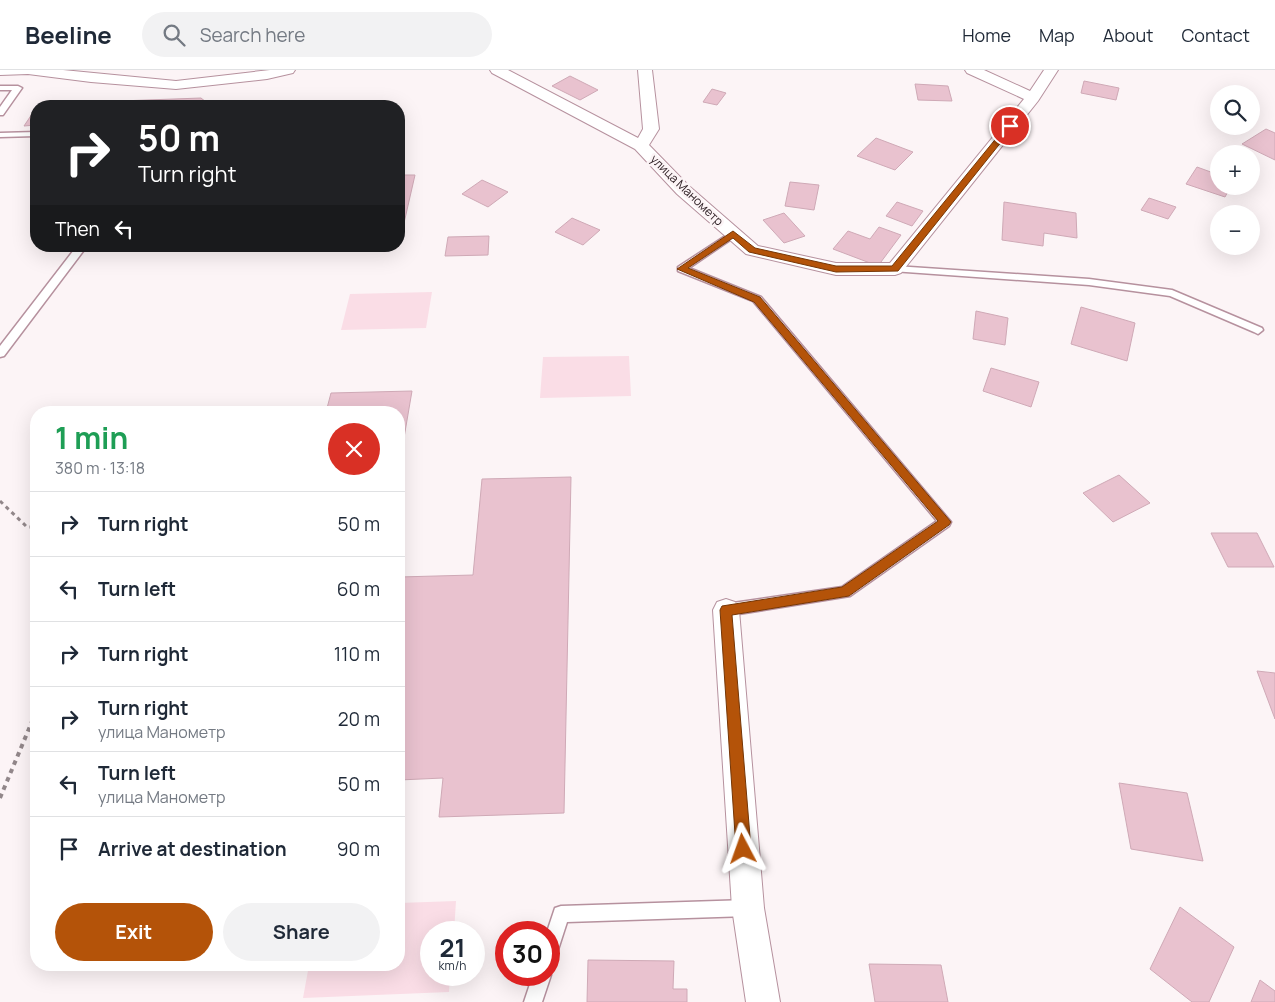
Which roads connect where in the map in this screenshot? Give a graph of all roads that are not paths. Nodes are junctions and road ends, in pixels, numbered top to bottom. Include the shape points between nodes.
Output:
1 (29, 70) edge
2 (77, 70) edge
3 (288, 70) edge
4 (498, 70) edge
5 (645, 70) edge
6 (972, 70) edge
7 (1051, 70) edge
8 (0, 71) edge
9 (262, 73) edge
10 (91, 78) junction
11 (0, 88) edge
12 (1033, 98) junction
13 (0, 113) edge
14 (30, 134) edge
15 (0, 135) edge
16 (641, 146) junction
17 (733, 234) junction
18 (77, 252) edge
19 (894, 269) junction
20 (1258, 330) dead end
21 (0, 353) edge
22 (726, 610) joint
23 (748, 908) junction
24 (559, 921) edge
25 (538, 986) edge
26 (533, 1002) edge
27 (763, 1002) edge

1 - 8 street
1 - 10 street
2 - 10 lane
3 - 9 street
4 - 16 street, улица Манометр
5 - 16 street, улица Манометр via 651,129
6 - 12 street
7 - 12 street
9 - 10 street via 176,84
11 - 13 lane via 18,88
12 - 19 street
14 - 15 lane
16 - 17 street, улица Манометр via 683,190
17 - 19 street, улица Манометр via 752,250 836,269
17 - 22 lane via 681,269 757,300 945,522 845,592
18 - 21 lane
19 - 20 lane via 1089,282 1172,293
22 - 23 street
23 - 24 lane via 561,914
23 - 27 street
25 - 26 lane

